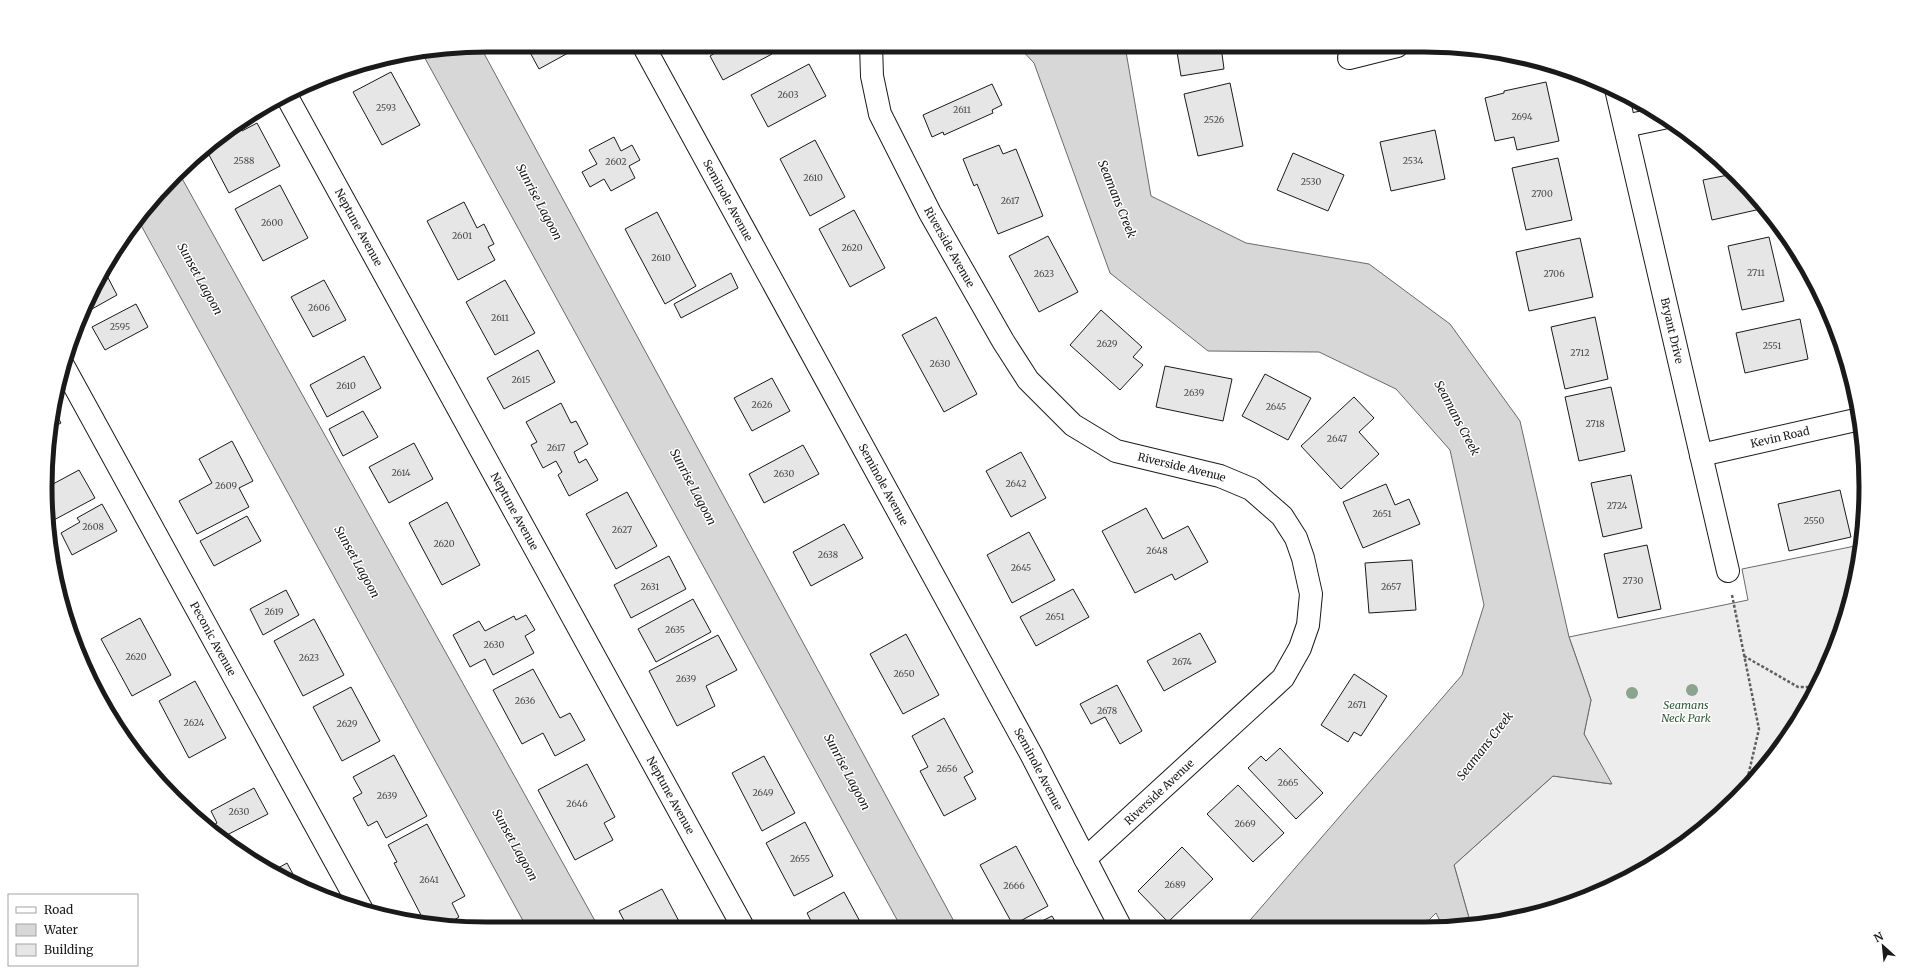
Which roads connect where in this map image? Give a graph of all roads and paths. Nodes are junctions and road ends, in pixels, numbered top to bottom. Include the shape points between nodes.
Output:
1 (647, 52) edge
2 (871, 52) edge
3 (1373, 52) edge
4 (1349, 58) dead end
5 (1618, 98) edge
6 (289, 100) edge
7 (1657, 119) edge
8 (1625, 126) junction
9 (67, 373) edge
10 (1854, 420) edge
11 (1701, 455) junction
12 (1728, 572) joint
13 (1744, 656) junction
14 (1810, 687) edge
15 (1747, 779) edge
16 (1085, 859) junction
17 (358, 902) edge
18 (740, 922) edge
19 (1118, 922) edge

1 - 16 street, Seminole Avenue via 1028,747
2 - 16 street, Riverside Avenue via 872,76 880,114 930,213 1003,342 1028,380 1073,425 1116,451 1220,476 1251,489 1282,516 1296,538 1304,558 1311,594 1308,625 1300,648 1283,678
3 - 4 street
5 - 8 street, Bryant Drive
6 - 18 street, Neptune Avenue
7 - 8 street
8 - 11 street, Bryant Drive
9 - 17 street, Peconic Avenue
10 - 11 street, Kevin Road
11 - 12 street, Bryant Drive
12 - 13 path
13 - 14 path via 1798,687
13 - 15 path via 1759,729
16 - 19 street, Seminole Avenue

